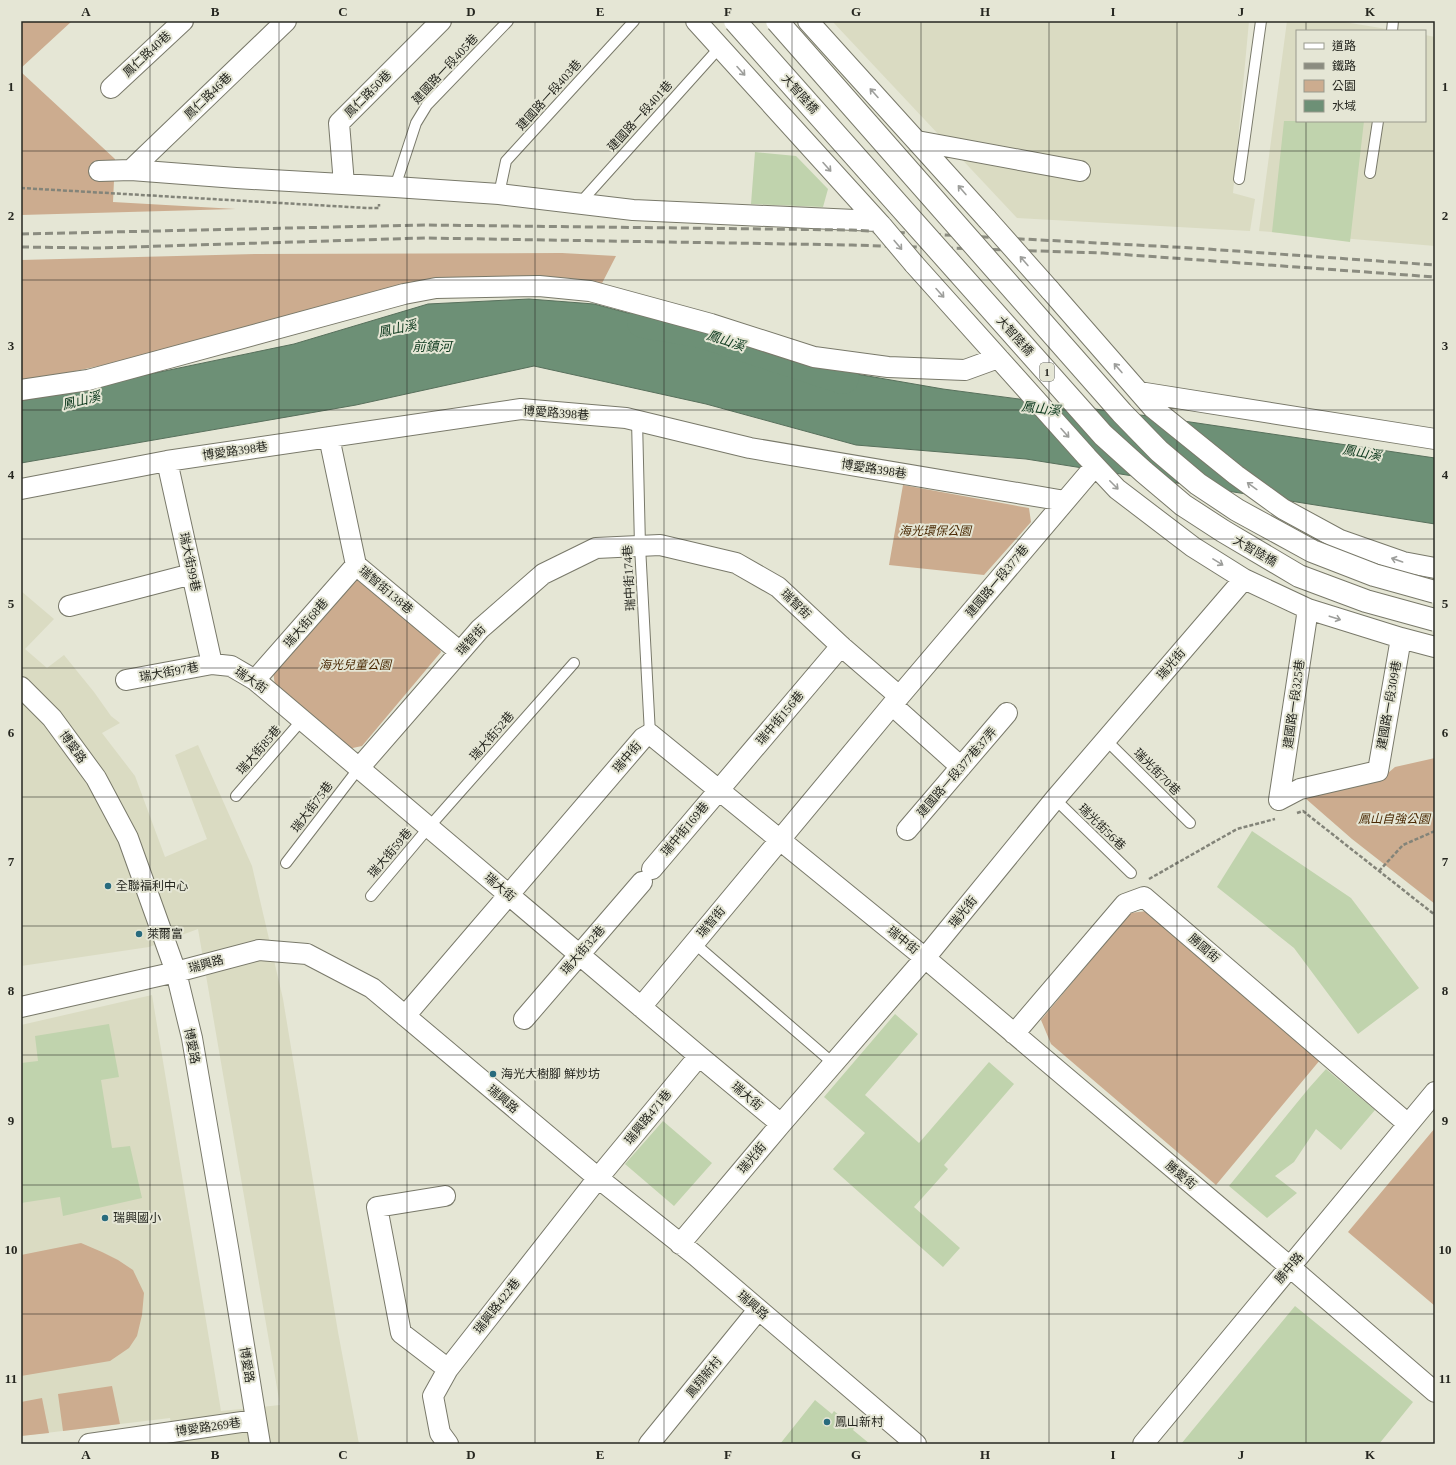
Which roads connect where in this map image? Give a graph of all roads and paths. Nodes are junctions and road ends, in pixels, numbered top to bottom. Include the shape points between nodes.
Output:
1 (183, 21) edge
2 (286, 21) edge
3 (441, 21) edge
4 (508, 21) edge
5 (634, 21) edge
6 (696, 21) edge
7 (735, 21) edge
8 (777, 21) edge
9 (808, 21) edge
10 (1261, 21) edge
11 (720, 47) junction
12 (111, 88) dead end
13 (1378, 122) edge
14 (917, 141) junction
15 (131, 170) junction
16 (99, 171) dead end
17 (1080, 171) dead end
18 (1370, 173) dead end
19 (1239, 179) dead end
20 (344, 184) junction
21 (388, 186) junction
22 (21, 188) edge
23 (499, 194) junction
24 (580, 203) junction
25 (880, 224) junction
26 (1005, 365) junction
27 (21, 390) edge
28 (1139, 392) junction
29 (637, 420) junction
30 (329, 437) junction
31 (1435, 439) edge
32 (167, 461) junction
33 (1091, 462) junction
34 (21, 489) edge
35 (1065, 501) junction
36 (640, 546) junction
37 (356, 565) junction
38 (1435, 568) edge
39 (192, 574) junction
40 (1244, 578) junction
41 (1435, 592) edge
42 (69, 606) dead end
43 (1308, 609) junction
44 (1435, 620) edge
45 (1401, 638) junction
46 (841, 646) junction
47 (1435, 647) edge
48 (460, 652) junction
49 (574, 663) dead end
50 (212, 664) junction
51 (126, 680) dead end
52 (255, 680) junction
53 (21, 687) edge
54 (896, 700) junction
55 (1007, 713) dead end
56 (302, 720) junction
57 (650, 734) junction
58 (1106, 740) junction
59 (961, 767) junction
60 (359, 768) junction
61 (719, 790) junction
62 (236, 796) dead end
63 (1055, 800) junction
64 (1280, 808) junction
65 (1296, 813) dead end
66 (1190, 823) dead end
67 (429, 827) junction
68 (906, 830) dead end
69 (1435, 830) edge
70 (779, 840) junction
71 (286, 863) dead end
72 (1379, 871) junction
73 (1130, 873) dead end
74 (647, 875) joint
75 (1146, 880) dead end
76 (508, 894) junction
77 (371, 896) dead end
78 (1435, 915) edge
79 (694, 943) junction
80 (579, 955) junction
81 (925, 958) junction
82 (176, 972) junction
83 (641, 1007) junction
84 (21, 1008) edge
85 (405, 1016) junction
86 (524, 1019) dead end
87 (1014, 1034) junction
88 (698, 1056) junction
89 (834, 1064) junction
90 (1435, 1092) edge
91 (781, 1124) junction
92 (1408, 1124) junction
93 (598, 1178) junction
94 (445, 1196) dead end
95 (680, 1244) junction
96 (1290, 1267) junction
97 (758, 1310) junction
98 (448, 1369) junction
99 (1435, 1392) edge
100 (256, 1420) junction
101 (89, 1444) edge
102 (260, 1444) edge
103 (448, 1444) edge
104 (649, 1444) edge
105 (916, 1444) edge
106 (1143, 1444) edge

1 - 12 street, 鳳仁路40巷
2 - 15 street, 鳳仁路46巷
3 - 20 street, 鳳仁路50巷 via 339,123
4 - 21 lane, 建國路一段405巷 via 427,105 416,123
5 - 23 lane, 建國路一段403巷 via 506,161
6 - 11 street
7 - 44 main road, 大智陸橋 / 1, bridge via 1103,435 1144,472 1183,505 1223,532 1299,576 1366,601
8 - 41 main road, bridge via 1122,413 1159,451 1198,484 1237,510 1312,551 1374,575
14 -> 9 street
10 - 19 lane
11 - 24 lane, 建國路一段401巷
11 -> 25 street
13 - 18 lane
14 - 17 street
28 -> 14 street, bridge
15 - 16 street
15 - 20 street
20 - 21 street
21 - 22 path via 379,208
21 - 23 street
23 - 24 street
24 - 25 street via 633,210
25 -> 26 street, bridge
26 - 27 street via 965,370 888,367 814,357 711,324 590,291 539,286 436,288 404,294 88,380
26 -> 33 street
28 - 31 street
38 -> 28 street via 1404,562 1340,540 1283,509 1153,408
29 - 30 street, 博愛路398巷 via 521,409
29 - 35 street, 博愛路398巷 via 750,448
29 - 36 lane, 瑞中街174巷
30 - 32 street, 博愛路398巷
30 - 37 street, 瑞智街138巷
32 - 34 street, 博愛路398巷
32 - 39 street, 瑞大街99巷
33 - 35 street, 建國路一段377巷
33 -> 40 street via 1117,489 1193,547
35 - 54 street, 建國路一段377巷
36 - 46 street, 瑞智街 via 660,544 736,563 778,587
36 - 48 street, 瑞智街 via 596,548 543,574 480,629
36 - 57 lane, 瑞中街174巷
37 - 48 street, 瑞智街138巷
37 - 52 street, 瑞大街68巷
39 - 42 street
39 - 50 street, 瑞大街99巷
40 - 43 street
40 - 58 street, 瑞光街
43 -> 45 street
43 - 64 street, 建國路一段325巷
45 - 47 street
45 - 64 street, 建國路一段309巷 via 1378,771 1300,789
46 - 54 street, 瑞智街
46 - 61 street, 瑞中街156巷
48 - 60 street, 瑞智街
49 - 67 lane, 瑞大街52巷
50 - 51 street, 瑞大街97巷
50 - 52 street, 瑞大街 via 231,666
52 - 56 street, 瑞大街
53 - 82 street, 博愛路 via 52,718 96,778 128,838
54 - 59 street
54 - 70 street, 瑞智街
55 - 59 street, 建國路一段377巷37弄
56 - 60 street, 瑞大街
56 - 62 lane, 瑞大街85巷
57 - 61 street, 瑞中街
57 - 76 street, 瑞中街 via 643,738
58 - 63 street, 瑞光街
58 - 66 lane, 瑞光街70巷
59 - 68 street, 建國路一段377巷37弄
60 - 67 street, 瑞大街
60 - 71 lane, 瑞大街75巷
61 - 70 street, 瑞中街
61 - 74 street, 瑞中街169巷
63 - 73 lane, 瑞光街56巷
63 - 81 street, 瑞光街
64 - 75 path
65 - 72 path via 1303,812
67 - 76 street, 瑞大街
67 - 77 lane, 瑞大街59巷
69 - 72 path via 1403,845
70 - 79 street, 瑞智街
70 - 81 street, 瑞中街
72 - 78 path
74 - 80 street, 瑞大街32巷
76 - 80 street, 瑞大街
76 - 85 street, 瑞中街
79 - 83 street, 瑞智街
79 - 89 lane
80 - 83 street, 瑞大街
80 - 86 street, 瑞大街32巷
81 - 87 street, 勝愛街
81 - 89 street, 瑞光街
82 - 84 street, 瑞興路
82 - 85 street, 瑞興路 via 259,950 307,954 372,988
82 - 100 street, 博愛路 via 192,1038
83 - 88 street, 瑞大街
85 - 93 street, 瑞興路
87 - 92 street, 勝國街 via 1125,904 1144,897
87 - 96 street, 勝愛街
88 - 91 street, 瑞大街
88 - 93 street, 瑞興路471巷
89 - 91 street, 瑞光街
90 - 92 street, 勝中路
91 - 95 street, 瑞光街
92 - 96 street, 勝中路
93 - 95 street, 瑞興路
93 - 98 street, 瑞興路422巷
94 - 98 street via 377,1207 402,1333
95 - 97 street, 瑞興路
96 - 99 street, 勝愛街
96 - 106 street, 勝中路
97 - 104 street, 鳳翔新村
97 - 105 street, 瑞興路
98 - 103 street, 瑞興路422巷 via 434,1396 440,1433
100 - 101 street, 博愛路269巷
100 - 102 street, 博愛路

